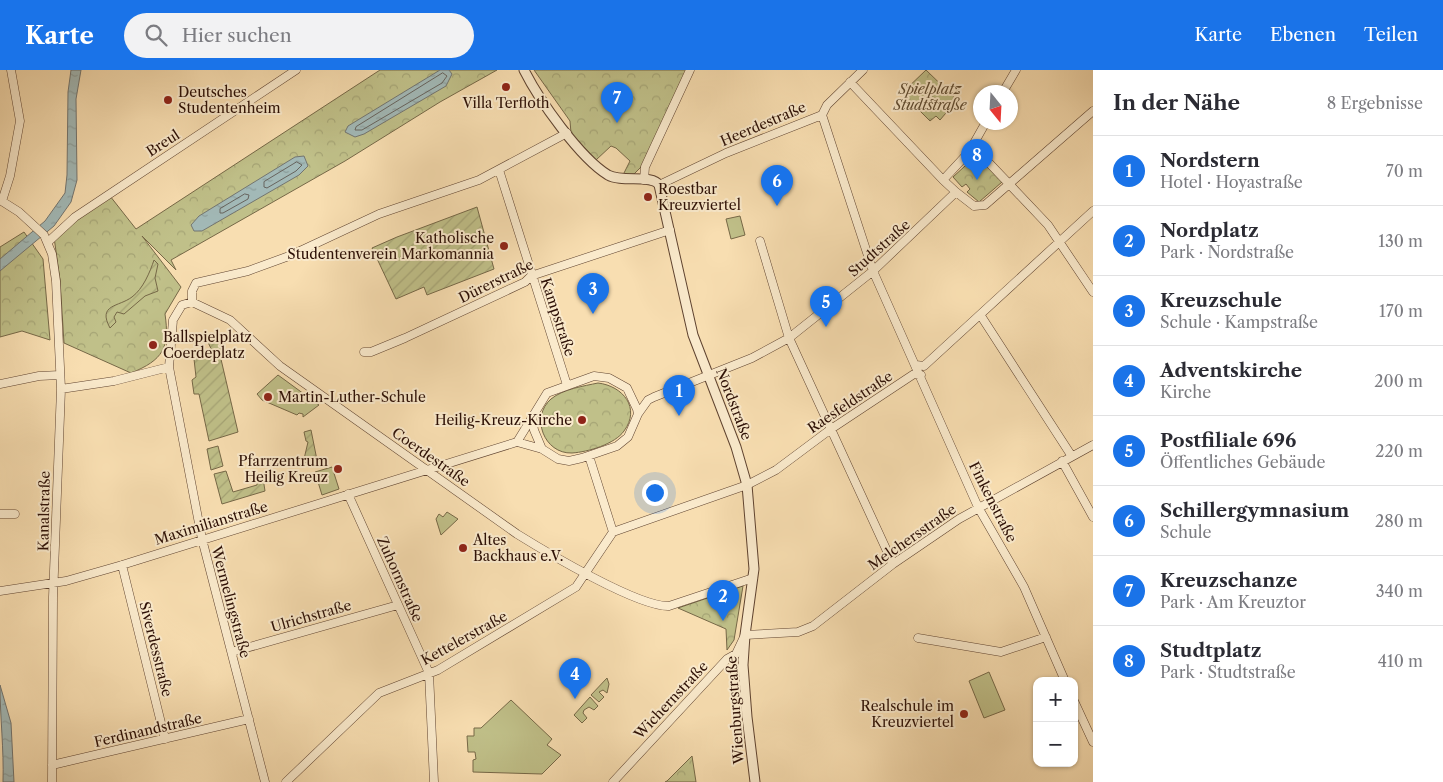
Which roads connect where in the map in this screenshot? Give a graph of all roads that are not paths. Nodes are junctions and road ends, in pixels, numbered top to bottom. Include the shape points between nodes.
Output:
1 (11, 70) edge
2 (296, 70) edge
3 (524, 70) edge
4 (690, 70) edge
5 (863, 70) edge
6 (1016, 70) edge
7 (288, 72) edge
8 (850, 82) junction
9 (1007, 85) edge
10 (1093, 111) edge
11 (822, 115) junction
12 (982, 130) edge
13 (566, 133) junction
14 (973, 146) junction
15 (499, 170) junction
16 (644, 180) junction
17 (943, 180) junction
18 (1009, 185) junction
19 (659, 186) junction
20 (956, 192) junction
21 (1, 200) edge
22 (1093, 211) edge
23 (670, 230) junction
24 (46, 238) junction
25 (760, 241) dead end
26 (1060, 242) junction
27 (873, 272) junction
28 (531, 276) junction
29 (1093, 292) edge
30 (192, 302) junction
31 (981, 316) junction
32 (789, 338) junction
33 (364, 352) dead end
34 (169, 367) junction
35 (919, 370) junction
36 (60, 375) junction
37 (710, 376) junction
38 (0, 384) edge
39 (567, 385) junction
40 (61, 389) junction
41 (638, 414) junction
42 (532, 416) junction
43 (831, 429) junction
44 (517, 442) junction
45 (1093, 445) edge
46 (542, 450) junction
47 (1071, 455) junction
48 (589, 456) junction
49 (1062, 460) junction
50 (427, 470) junction
51 (747, 485) junction
52 (348, 494) junction
53 (978, 507) junction
54 (0, 514) edge
55 (15, 514) dead end
56 (1093, 517) edge
57 (613, 532) junction
58 (202, 539) junction
59 (893, 564) junction
60 (122, 565) junction
61 (586, 573) junction
62 (753, 578) junction
63 (55, 583) junction
64 (0, 591) edge
65 (398, 605) junction
66 (745, 635) junction
67 (918, 638) dead end
68 (1046, 638) junction
69 (232, 652) junction
70 (429, 673) junction
71 (1063, 677) edge
72 (1078, 712) edge
73 (249, 719) junction
74 (165, 738) junction
75 (1090, 744) edge
76 (52, 765) junction
77 (52, 782) edge
78 (265, 782) edge
79 (286, 782) edge
80 (434, 782) edge
81 (613, 782) edge
82 (755, 782) edge

1 - 21 street via 20,121 10,176
2 - 7 street, Breul
3 - 13 street
4 - 16 street via 645,167
5 - 8 street, Heerdestraße
6 - 9 street
7 - 24 street, Breul
8 - 11 street, Heerdestraße via 827,105
8 - 17 street
10 - 18 street
11 - 19 street, Heerdestraße via 726,153
11 - 27 street, Finkenstraße
12 - 14 street
13 - 15 street
13 - 16 street via 609,175 622,180
14 - 17 street
14 - 18 street
15 - 28 street, Kampstraße
15 - 30 street via 444,193 379,214 289,256 196,283
16 - 19 street via 655,181
17 - 20 street
18 - 20 street via 981,207 974,206
18 - 26 street
19 - 23 street, Nordstraße
20 - 27 street, Studtstraße
21 - 24 street via 38,227
22 - 26 street, Raesfeldstraße
23 - 28 street, Dürerstraße
23 - 37 street, Nordstraße via 689,320
24 - 36 street, Kanalstraße via 55,273
25 - 32 street
26 - 29 street
26 - 31 street, Raesfeldstraße
27 - 32 street, Studtstraße
27 - 35 street, Finkenstraße
28 - 33 street, Dürerstraße via 525,282 405,338 372,352
28 - 39 street, Kampstraße
30 - 34 street, Wermelingstraße via 182,306 172,320
30 - 50 street, Coerdestraße via 230,320 280,366
31 - 35 street, Raesfeldstraße
31 - 47 street
32 - 37 street, Studtstraße
32 - 43 street
34 - 40 street via 114,381
34 - 58 street, Wermelingstraße
35 - 43 street, Raesfeldstraße
35 - 53 street, Finkenstraße
36 - 38 street
36 - 40 street, Kanalstraße
37 - 41 street, Studtstraße via 648,400
37 - 51 street, Nordstraße
39 - 41 street via 594,376 609,378 627,388
39 - 42 street via 547,393
40 - 63 street, Kanalstraße
41 - 48 street via 628,437
42 - 44 street
42 - 46 street
43 - 51 street, Raesfeldstraße via 776,470
43 - 59 street
44 - 46 street
44 - 50 street, Maximilianstraße
45 - 47 street, Melchersstraße
46 - 48 street via 558,459
47 - 49 street, Melchersstraße
48 - 57 street
49 - 53 street, Melchersstraße
49 - 56 street
50 - 52 street, Maximilianstraße
50 - 61 street, Coerdestraße via 551,556
51 - 57 street, Raesfeldstraße
51 - 62 street, Nordstraße
52 - 58 street, Maximilianstraße
52 - 65 street, Zuhornstraße
53 - 59 street, Melchersstraße
53 - 68 street, Finkenstraße via 1024,587
54 - 55 street
57 - 61 street
58 - 60 street, Maximilianstraße
58 - 69 street, Wermelingstraße
59 - 66 street, Melchersstraße via 813,626 798,632
60 - 63 street, Maximilianstraße
60 - 74 street, Siverdesstraße
61 - 62 street, Coerdestraße via 636,598 662,606
61 - 70 street, Kettelerstraße via 576,587
62 - 66 street, Nordstraße
63 - 64 street, Maximilianstraße
63 - 76 street, Kanalstraße
65 - 69 street, Ulrichstraße
65 - 70 street, Zuhornstraße
66 - 81 street, Wichernstraße via 736,654 727,659
66 - 82 street, Wienburgstraße via 744,689
67 - 68 street via 1001,652
68 - 71 street, Finkenstraße
69 - 73 street, Wermelingstraße
70 - 79 street, Kettelerstraße via 379,693
70 - 80 street
72 - 75 street
73 - 74 street, Ferdinandstraße
73 - 78 street, Wermelingstraße
74 - 76 street, Ferdinandstraße
76 - 77 street, Kanalstraße

